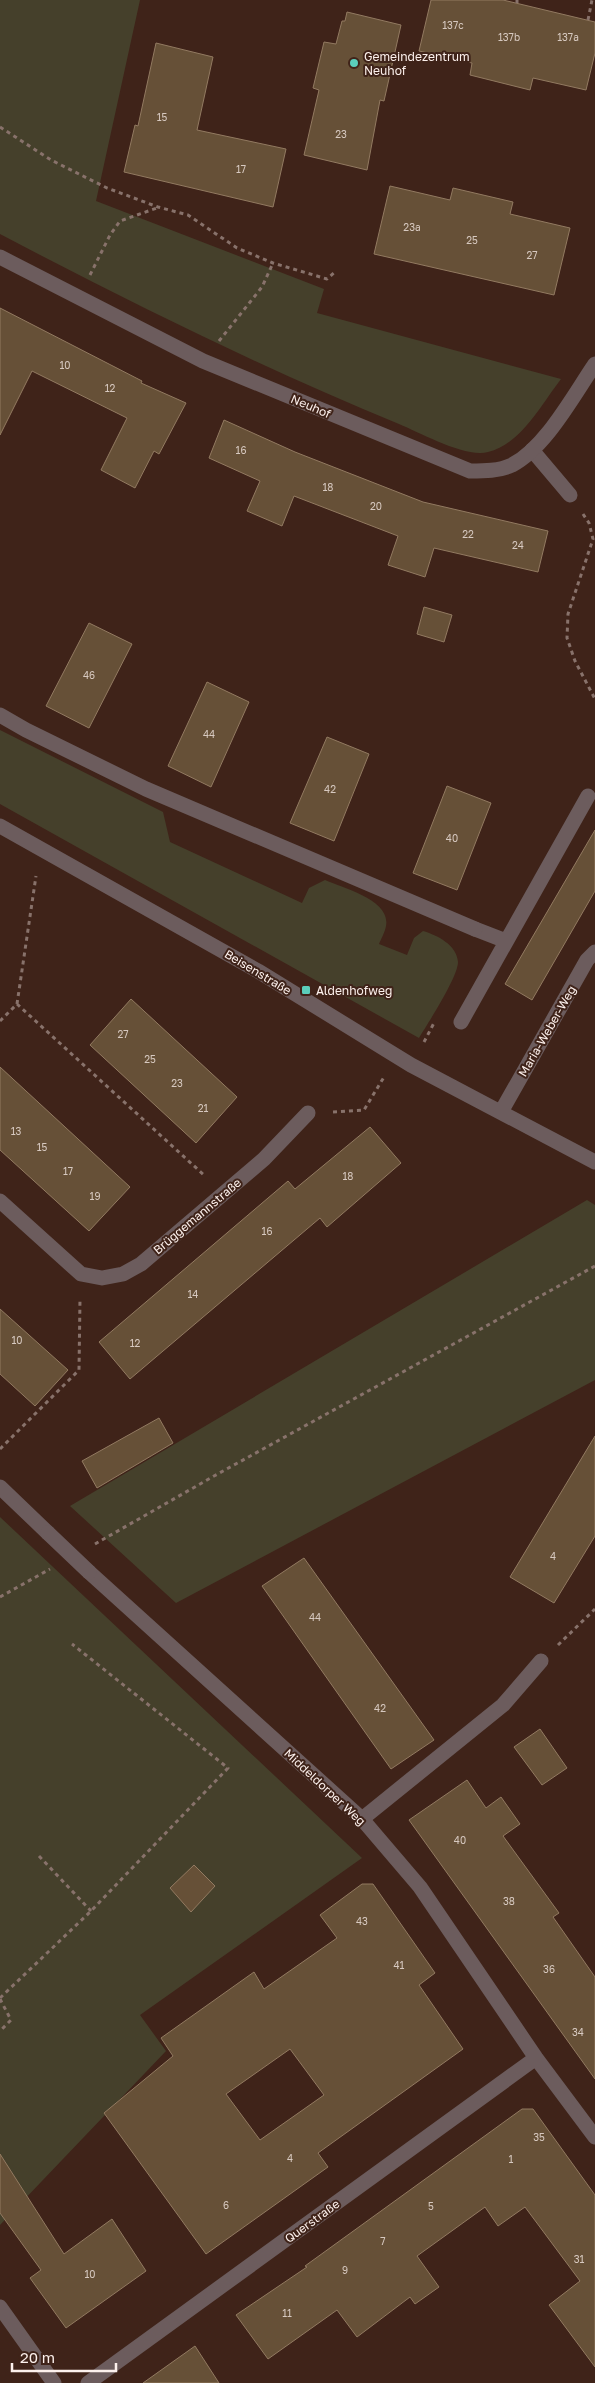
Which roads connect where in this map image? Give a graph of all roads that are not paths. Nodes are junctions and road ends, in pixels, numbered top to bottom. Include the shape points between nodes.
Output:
1 (0, 257) edge
2 (595, 364) edge
3 (532, 450) junction
4 (570, 495) road end
5 (0, 715) edge
6 (588, 796) dead end
7 (0, 826) edge
8 (506, 941) junction
9 (595, 952) edge
10 (461, 1022) dead end
11 (501, 1112) junction
12 (308, 1113) road end
13 (595, 1162) edge
14 (0, 1201) edge
15 (0, 1487) edge
16 (541, 1661) road end
17 (362, 1819) junction
18 (536, 2058) junction
19 (595, 2137) edge
20 (0, 2307) edge
21 (54, 2383) edge
22 (88, 2383) edge

1 - 3 street, Neuhof via 203,361 470,471 491,471 511,465
2 - 3 street, Neuhof
3 - 4 street
5 - 8 street via 146,789
6 - 8 street
7 - 11 street, Beisenstraße via 258,971 411,1064
8 - 10 street
9 - 11 street, Maria-Weber-Weg via 587,960
11 - 13 street, Beisenstraße
12 - 14 street, Brüggemannstraße via 264,1159 124,1274 102,1278 81,1274
15 - 17 street, Middeldorper Weg, bridge
16 - 17 street via 503,1705
17 - 18 street, Middeldorper Weg via 420,1887
18 - 19 street, Middeldorper Weg
18 - 22 street, Querstraße
20 - 21 street

